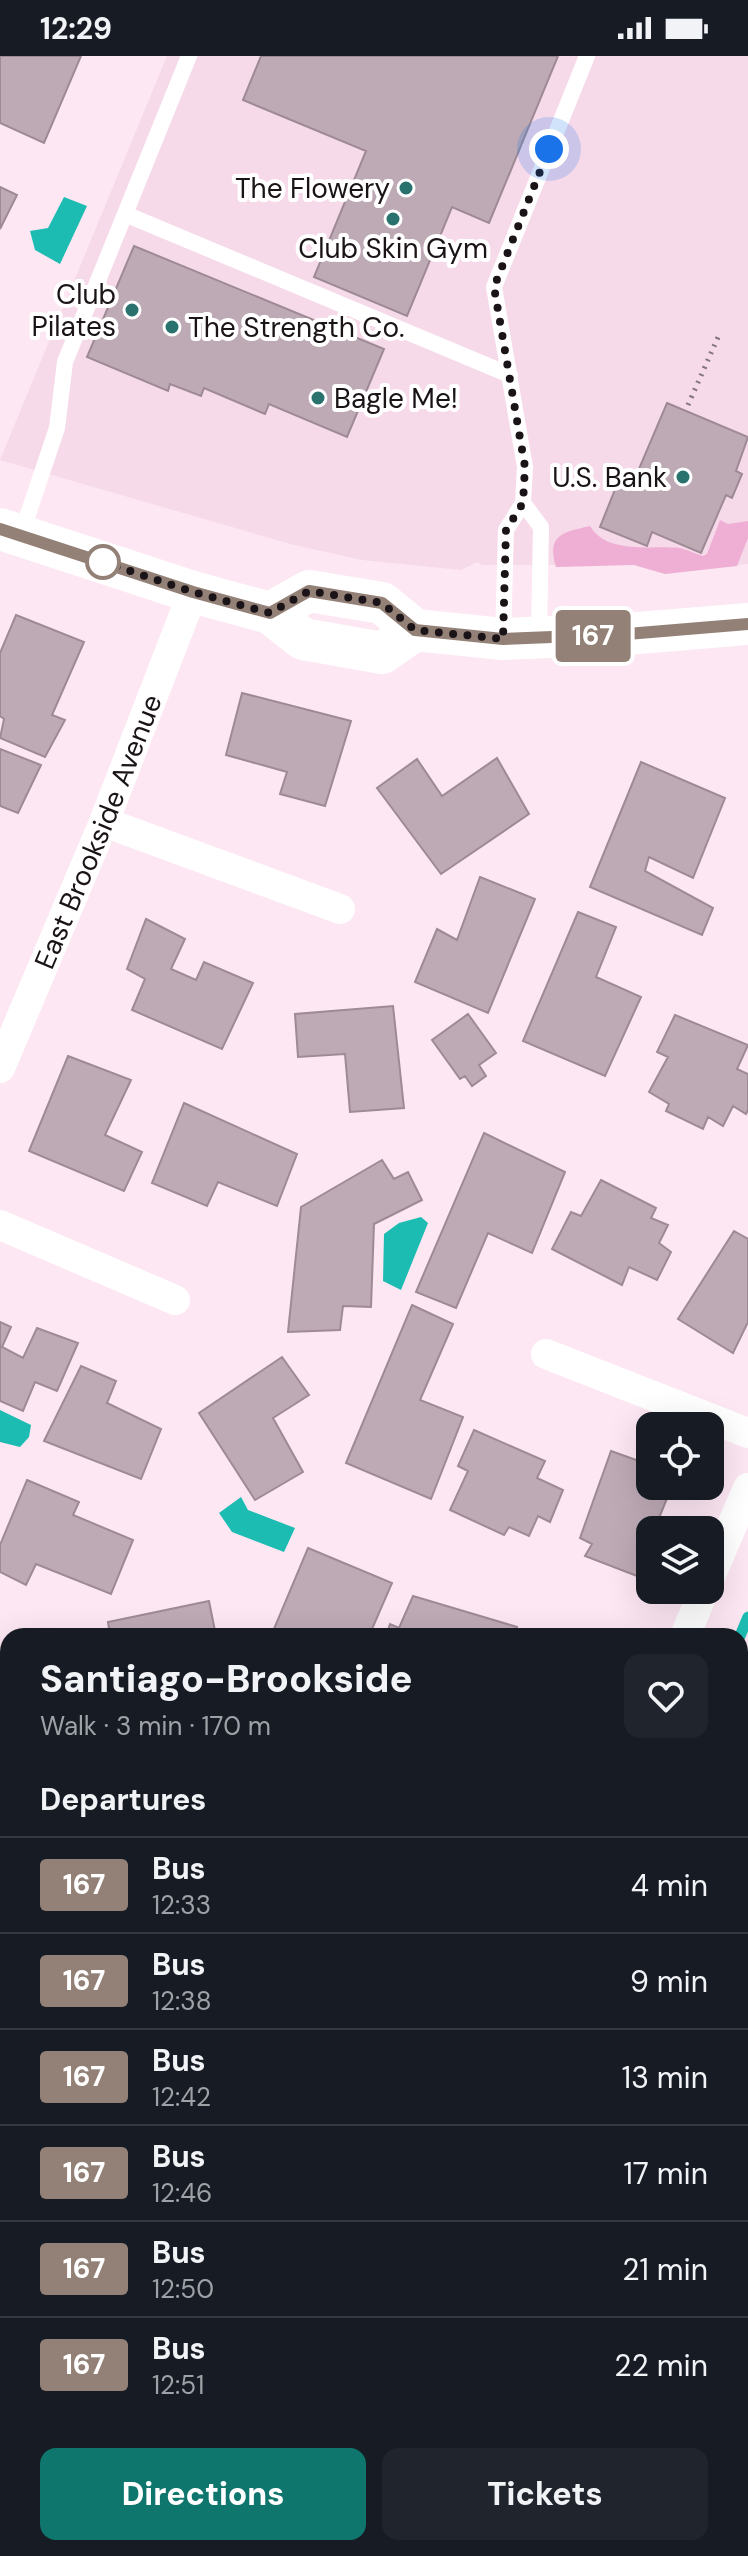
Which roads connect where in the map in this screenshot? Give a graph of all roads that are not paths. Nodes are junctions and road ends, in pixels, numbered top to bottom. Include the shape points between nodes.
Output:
1 (189, 56) edge
2 (587, 56) edge
3 (125, 214) junction
4 (510, 375) junction
5 (523, 503) junction
6 (10, 532) edge
7 (193, 592) junction
8 (745, 617) edge
9 (521, 639) junction
10 (104, 822) junction
11 (340, 909) dead end
12 (0, 1068) edge
13 (0, 1225) edge
14 (175, 1300) dead end
15 (546, 1354) dead end
16 (748, 1433) edge
17 (748, 1488) edge
18 (724, 1544) edge
19 (698, 1604) edge
20 (688, 1628) edge

1 - 3 lane
2 - 4 lane via 494,287
3 - 4 lane
3 - 6 lane via 65,362 57,428
4 - 5 lane via 524,457
5 - 9 lane via 506,530
5 - 9 lane via 541,527
6 - 7 main road
7 - 9 main road via 270,613 303,639 382,653 415,630
7 - 10 street, East Brookside Avenue
8 - 9 main road
10 - 11 street
10 - 12 street, East Brookside Avenue
13 - 14 street
15 - 16 street
17 - 18 street
19 - 20 street

